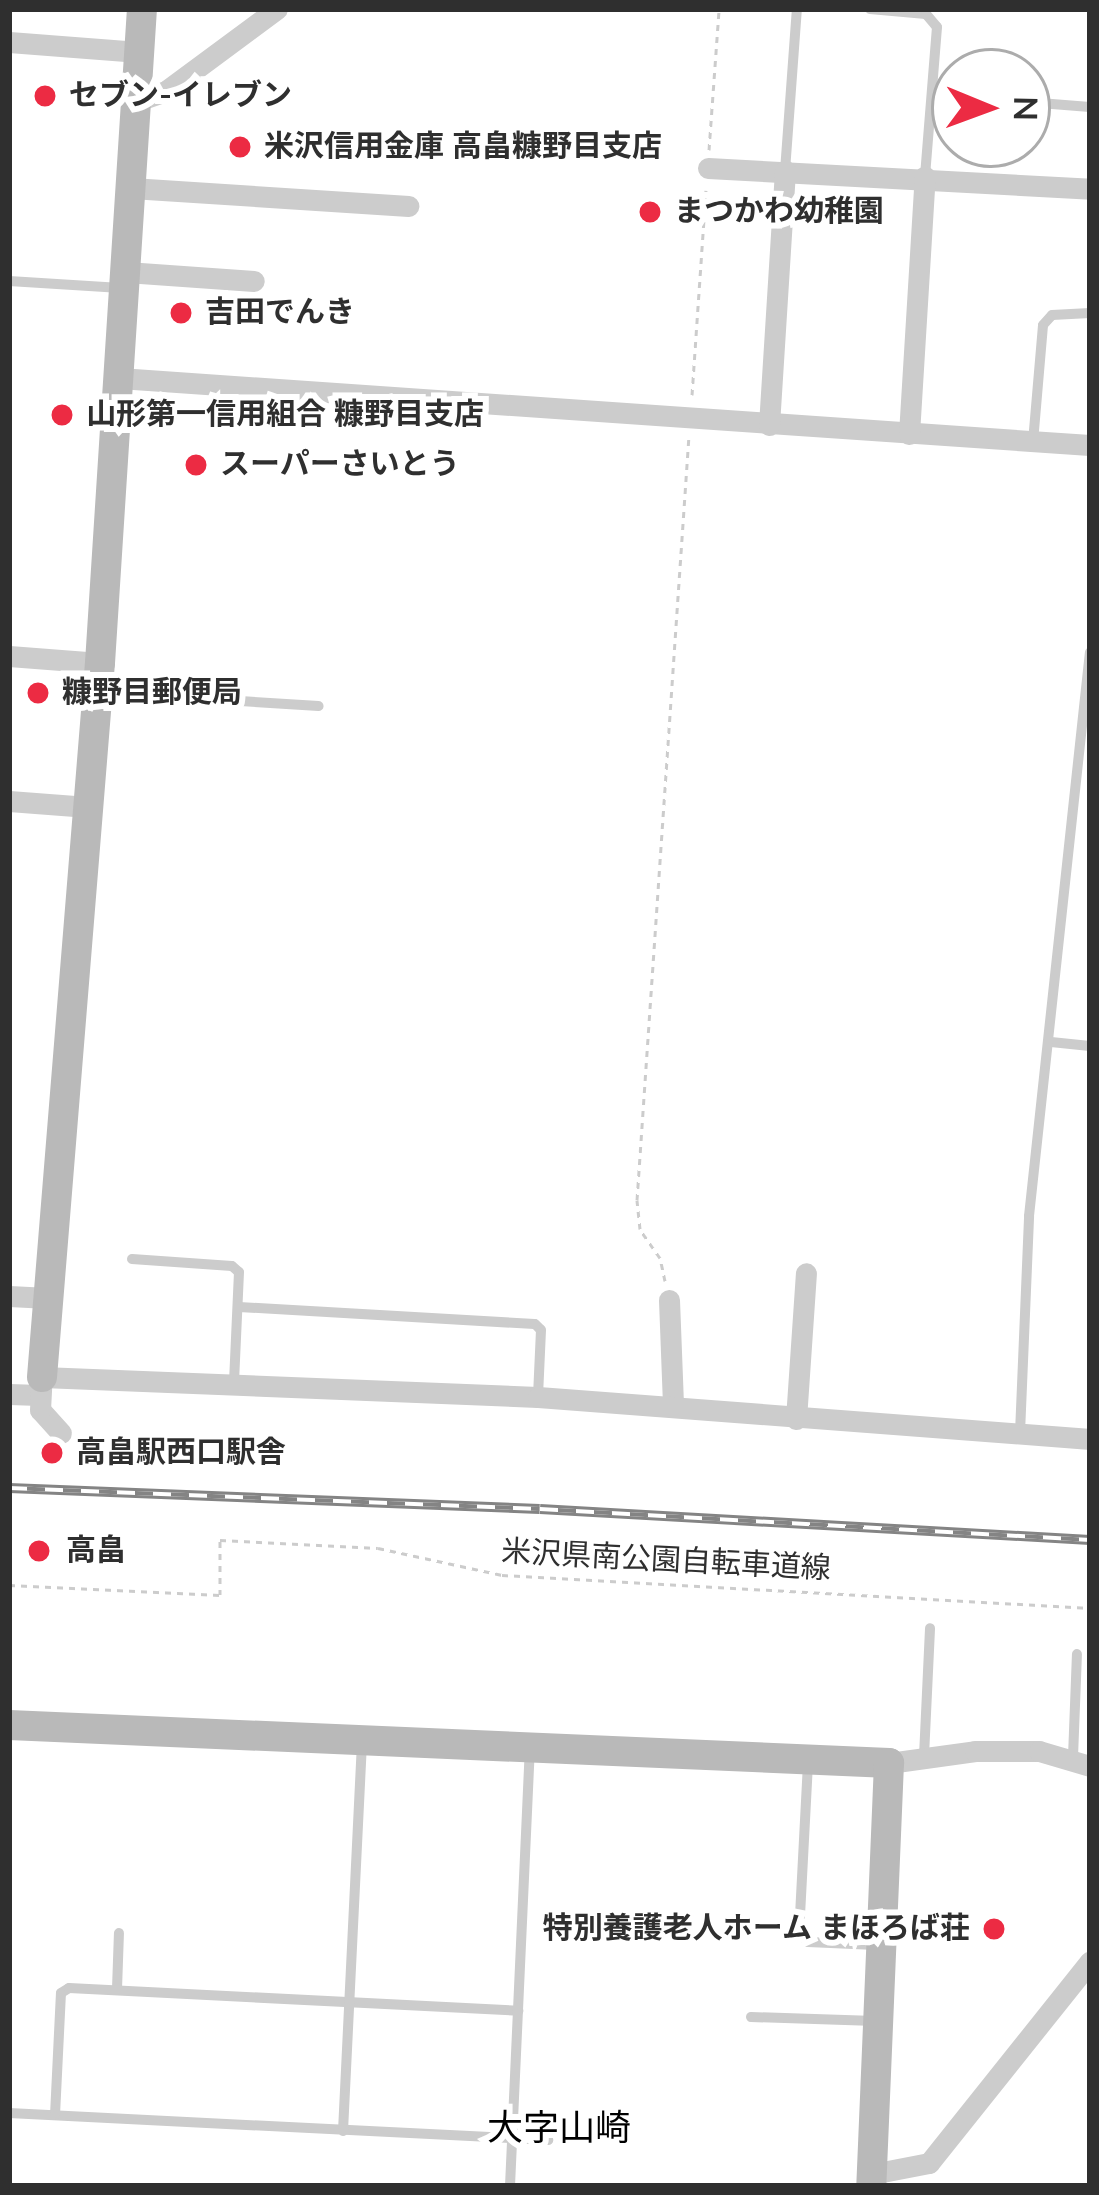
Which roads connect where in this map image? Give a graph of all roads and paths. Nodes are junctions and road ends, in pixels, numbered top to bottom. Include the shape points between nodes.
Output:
1 (142, 9) edge
2 (277, 9) edge
3 (719, 9) edge
4 (797, 9) edge
5 (870, 9) edge
6 (9, 42) edge
7 (935, 48) edge
8 (139, 52) junction
9 (136, 101) junction
10 (1051, 104) edge
11 (1090, 107) edge
12 (931, 108) edge
13 (708, 167) junction
14 (785, 171) junction
15 (926, 176) junction
16 (130, 188) junction
17 (1090, 189) edge
18 (408, 206) dead end
19 (125, 280) junction
20 (9, 281) edge
21 (254, 281) dead end
22 (1090, 313) edge
23 (119, 378) junction
24 (691, 415) junction
25 (769, 424) junction
26 (908, 434) junction
27 (1033, 442) junction
28 (1090, 445) edge
29 (1090, 652) edge
30 (9, 656) edge
31 (99, 678) junction
32 (320, 706) dead end
33 (9, 801) edge
34 (88, 807) junction
35 (1051, 1042) junction
36 (1090, 1046) edge
37 (132, 1259) dead end
38 (806, 1273) dead end
39 (9, 1296) edge
40 (48, 1298) junction
41 (669, 1300) joint
42 (238, 1306) junction
43 (235, 1383) junction
44 (41, 1386) junction
45 (9, 1394) edge
46 (538, 1397) junction
47 (673, 1406) junction
48 (796, 1419) junction
49 (61, 1433) dead end
50 (1020, 1433) junction
51 (1090, 1438) edge
52 (9, 1585) edge
53 (1090, 1608) edge
54 (930, 1628) dead end
55 (1077, 1654) dead end
56 (9, 1725) edge
57 (362, 1742) junction
58 (531, 1748) junction
59 (924, 1756) junction
60 (808, 1760) junction
61 (1082, 1761) edge
62 (889, 1763) junction
63 (119, 1933) dead end
64 (881, 1945) junction
65 (1090, 1961) edge
66 (117, 1989) junction
67 (350, 2002) junction
68 (518, 2011) junction
69 (751, 2017) dead end
70 (878, 2021) junction
71 (9, 2113) edge
72 (55, 2115) junction
73 (343, 2131) junction
74 (512, 2139) junction
75 (548, 2140) dead end
76 (872, 2180) edge
77 (510, 2186) edge

1 - 8 street
2 - 9 street via 166,91
3 - 13 path
4 - 14 lane
5 - 7 lane via 926,14 937,27
6 - 8 street
8 - 9 street
9 - 16 street
10 - 11 lane
12 - 15 lane
13 - 14 street
13 - 24 path
14 - 15 street
14 - 25 street
15 - 17 street
15 - 26 street
16 - 18 street
16 - 19 street
19 - 20 lane
19 - 21 street
19 - 23 street
22 - 27 lane via 1052,315 1043,326
23 - 24 street
23 - 31 street
24 - 25 street
24 - 41 path via 637,1201
25 - 26 street
26 - 27 street
27 - 28 street
29 - 35 lane
30 - 31 street
31 - 32 lane
31 - 34 street
33 - 34 street
34 - 40 street
35 - 36 lane
35 - 50 lane via 1029,1216
37 - 42 lane via 232,1266 239,1272
38 - 48 street
39 - 40 street
40 - 44 street
41 - 47 street
42 - 43 lane
42 - 46 lane via 535,1324
43 - 44 street
43 - 46 street
44 - 45 street
44 - 49 street via 40,1410
46 - 47 street
47 - 48 street
48 - 50 street
50 - 51 street
52 - 53 path, 米沢県南公園自転車道線 via 220,1595 220,1540 378,1548 502,1575
54 - 59 lane
55 - 61 lane
56 - 57 street
57 - 58 street
57 - 67 lane
58 - 60 street
58 - 68 lane
59 - 61 street via 1039,1751
59 - 62 street
60 - 62 street
60 - 64 lane via 799,1932 808,1942
62 - 64 street
63 - 66 lane
64 - 70 street
65 - 76 street via 929,2163
66 - 67 lane
66 - 72 lane via 61,1993
67 - 68 lane
67 - 73 lane
68 - 74 lane
69 - 70 lane
70 - 76 street
71 - 72 lane
72 - 73 lane
73 - 74 lane
74 - 75 lane
74 - 77 lane

